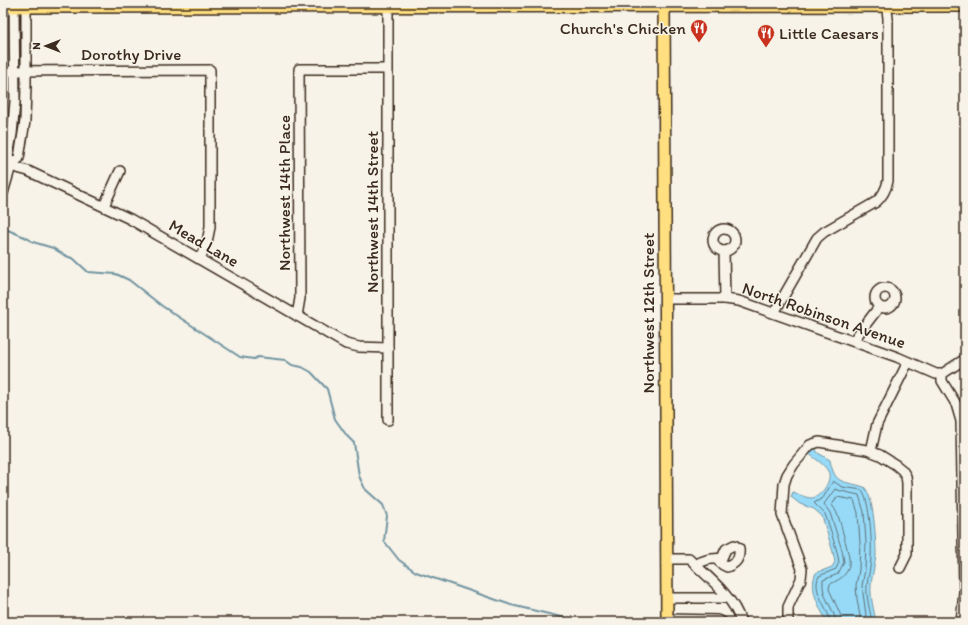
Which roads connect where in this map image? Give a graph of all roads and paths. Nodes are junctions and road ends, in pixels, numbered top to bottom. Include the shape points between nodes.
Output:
1 (886, 4) edge
2 (54, 5) edge
3 (135, 5) edge
4 (219, 5) edge
5 (303, 5) edge
6 (388, 5) edge
7 (471, 5) edge
8 (664, 5) edge
9 (965, 6) edge
10 (9, 7) edge
11 (26, 7) junction
12 (387, 69) junction
13 (3, 71) edge
14 (15, 71) junction
15 (26, 71) junction
16 (7, 165) edge
17 (120, 171) dead end
18 (3, 193) edge
19 (104, 206) junction
20 (724, 251) dead end
21 (200, 260) junction
22 (665, 299) junction
23 (725, 299) junction
24 (879, 307) dead end
25 (774, 314) junction
26 (297, 316) junction
27 (853, 341) junction
28 (388, 348) junction
29 (965, 358) edge
30 (908, 362) junction
31 (942, 374) junction
32 (388, 420) dead end
33 (871, 451) junction
34 (716, 558) dead end
35 (667, 559) junction
36 (695, 565) junction
37 (900, 568) dead end
38 (667, 598) junction
39 (727, 598) junction
40 (667, 620) edge
41 (722, 622) edge
42 (741, 622) edge
43 (788, 622) edge
44 (961, 622) edge

1 - 8 main road
1 - 9 main road
1 - 25 street via 886,189 876,202 817,238
2 - 3 main road
2 - 11 main road
3 - 4 main road
4 - 5 main road
5 - 6 main road
6 - 7 main road
6 - 12 street, Northwest 14th Street
7 - 8 main road
8 - 22 main road, Northwest 12th Street
10 - 11 main road
10 - 14 street
11 - 15 street
12 - 26 street, Northwest 14th Place via 299,69 300,298
12 - 28 street, Northwest 14th Street
13 - 14 street, Dorothy Drive
14 - 15 street, Dorothy Drive
14 - 16 street via 13,120
15 - 16 street via 25,121 19,158
15 - 21 street, Dorothy Drive via 210,70 210,227
16 - 18 street
16 - 19 street, Mead Lane via 28,171
17 - 19 street
19 - 21 street, Mead Lane
20 - 23 street
21 - 26 street, Mead Lane
22 - 23 street, North Robinson Avenue
22 - 35 main road, Northwest 12th Street
23 - 25 street, North Robinson Avenue via 739,301
24 - 27 street
25 - 27 street, North Robinson Avenue
26 - 28 street, Mead Lane via 352,346
27 - 30 street, North Robinson Avenue
28 - 32 street, Northwest 14th Street
29 - 31 street
30 - 31 street, North Robinson Avenue
30 - 33 street via 877,424
31 - 44 street via 942,381 956,404 961,421 964,592
33 - 37 street via 896,465 906,476 907,554
33 - 43 street via 819,442 810,445 787,475 782,515 802,569 801,579 788,608
34 - 36 street via 705,559
35 - 36 street via 688,559
35 - 38 main road, Northwest 12th Street
36 - 39 street
38 - 39 street
38 - 40 main road, Northwest 12th Street
39 - 42 street via 739,614
40 - 41 street

